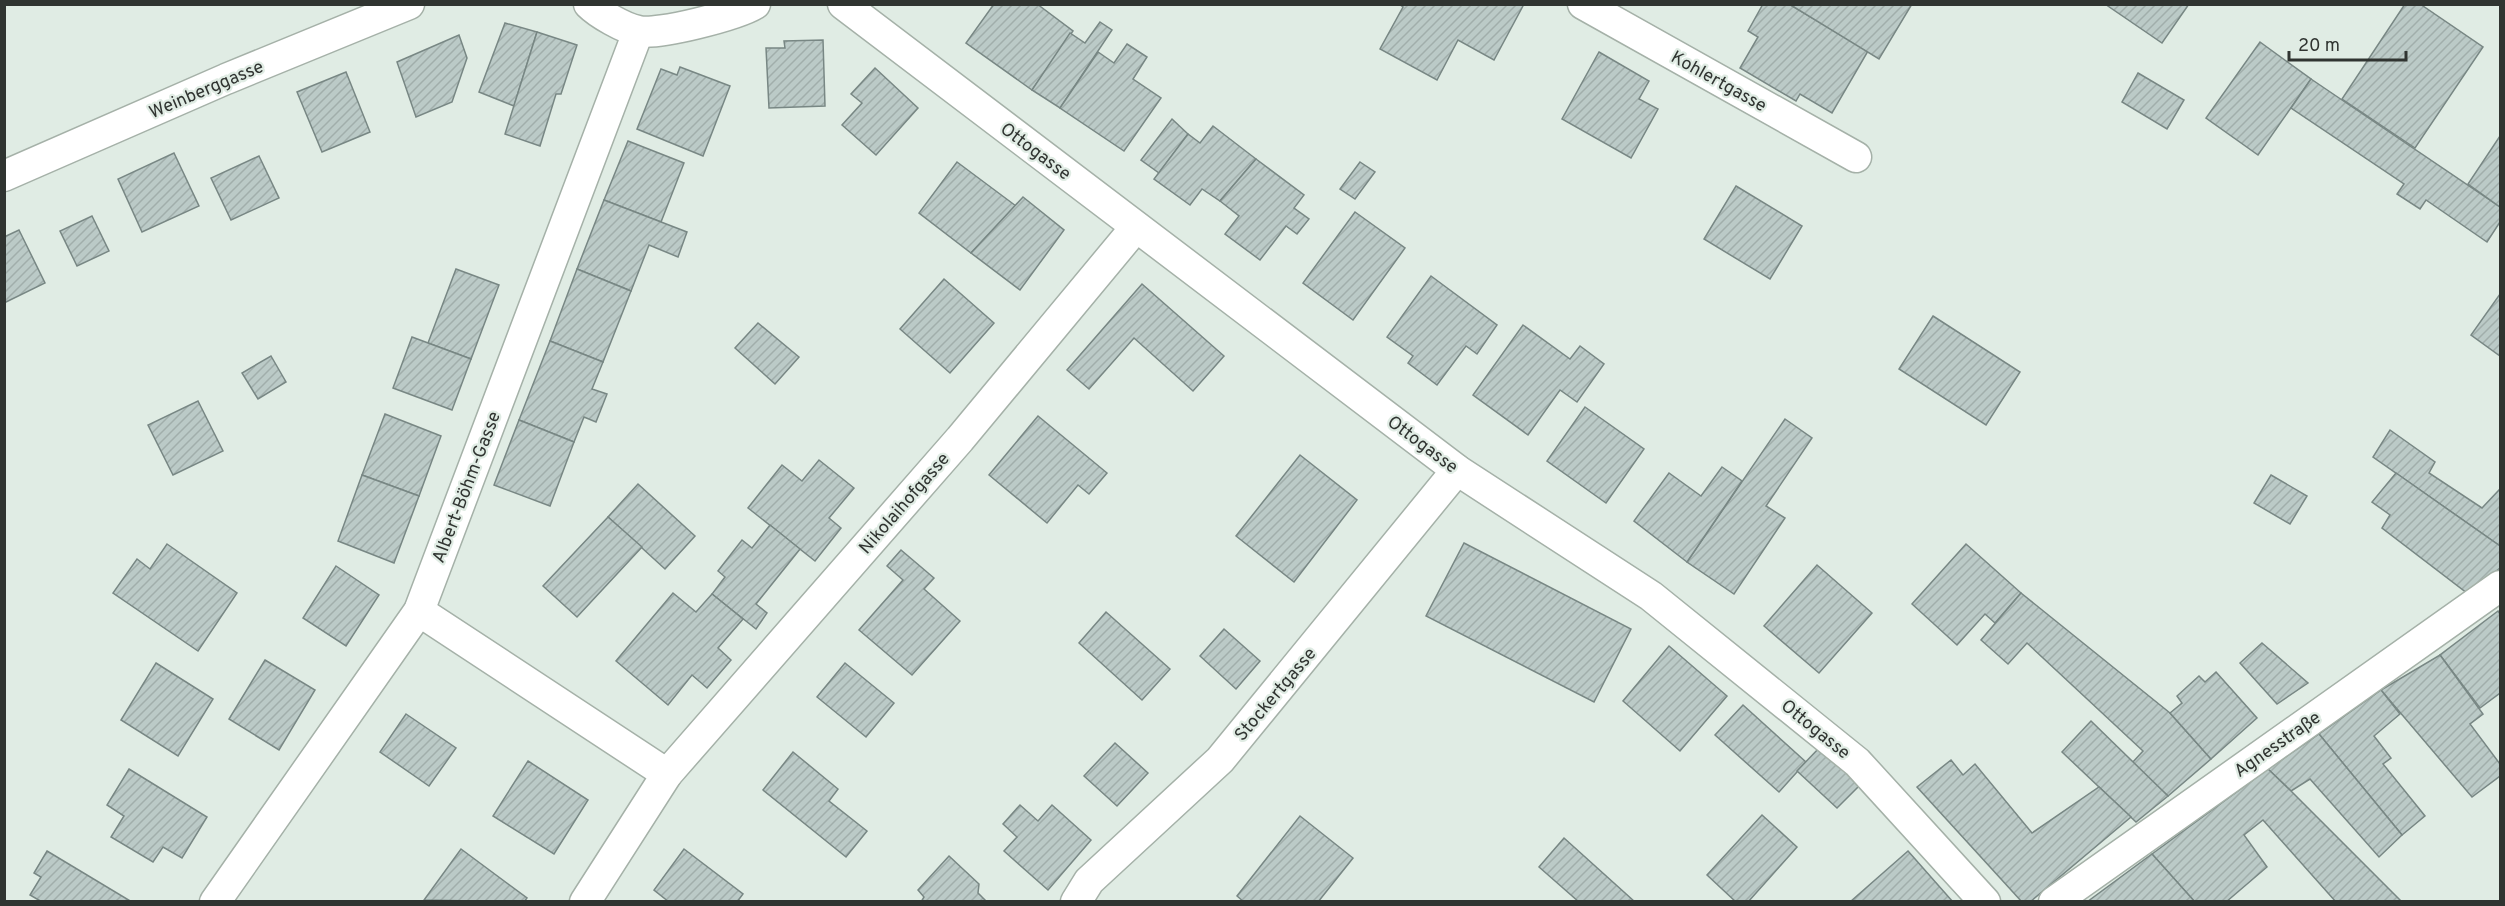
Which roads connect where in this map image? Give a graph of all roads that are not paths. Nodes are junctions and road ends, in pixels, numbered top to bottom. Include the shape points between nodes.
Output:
1 (409, 4) edge
2 (589, 4) edge
3 (755, 4) edge
4 (843, 4) edge
5 (1583, 4) edge
6 (639, 32) junction
7 (1856, 157) dead end
8 (4, 176) edge
9 (1136, 227) junction
10 (1457, 470) junction
11 (2500, 586) edge
12 (419, 611) junction
13 (667, 774) junction
14 (215, 902) edge
15 (585, 902) edge
16 (1076, 902) edge
17 (1985, 902) edge
18 (2054, 902) edge

1 - 8 street, Weinberggasse
2 - 6 street
3 - 6 street via 690,26
4 - 9 street, Ottogasse
5 - 7 street, Kohlertgasse
6 - 12 street, Albert-Böhm-Gasse
9 - 10 street, Ottogasse
9 - 13 street, Nikolaihofgasse via 960,439
10 - 16 street, Stockertgasse via 1220,760 1089,881
10 - 17 street, Ottogasse via 1651,596 1857,762
11 - 18 street, Agnesstraße
12 - 13 street
12 - 14 street, Albert-Böhm-Gasse
13 - 15 street, Nikolaihofgasse

